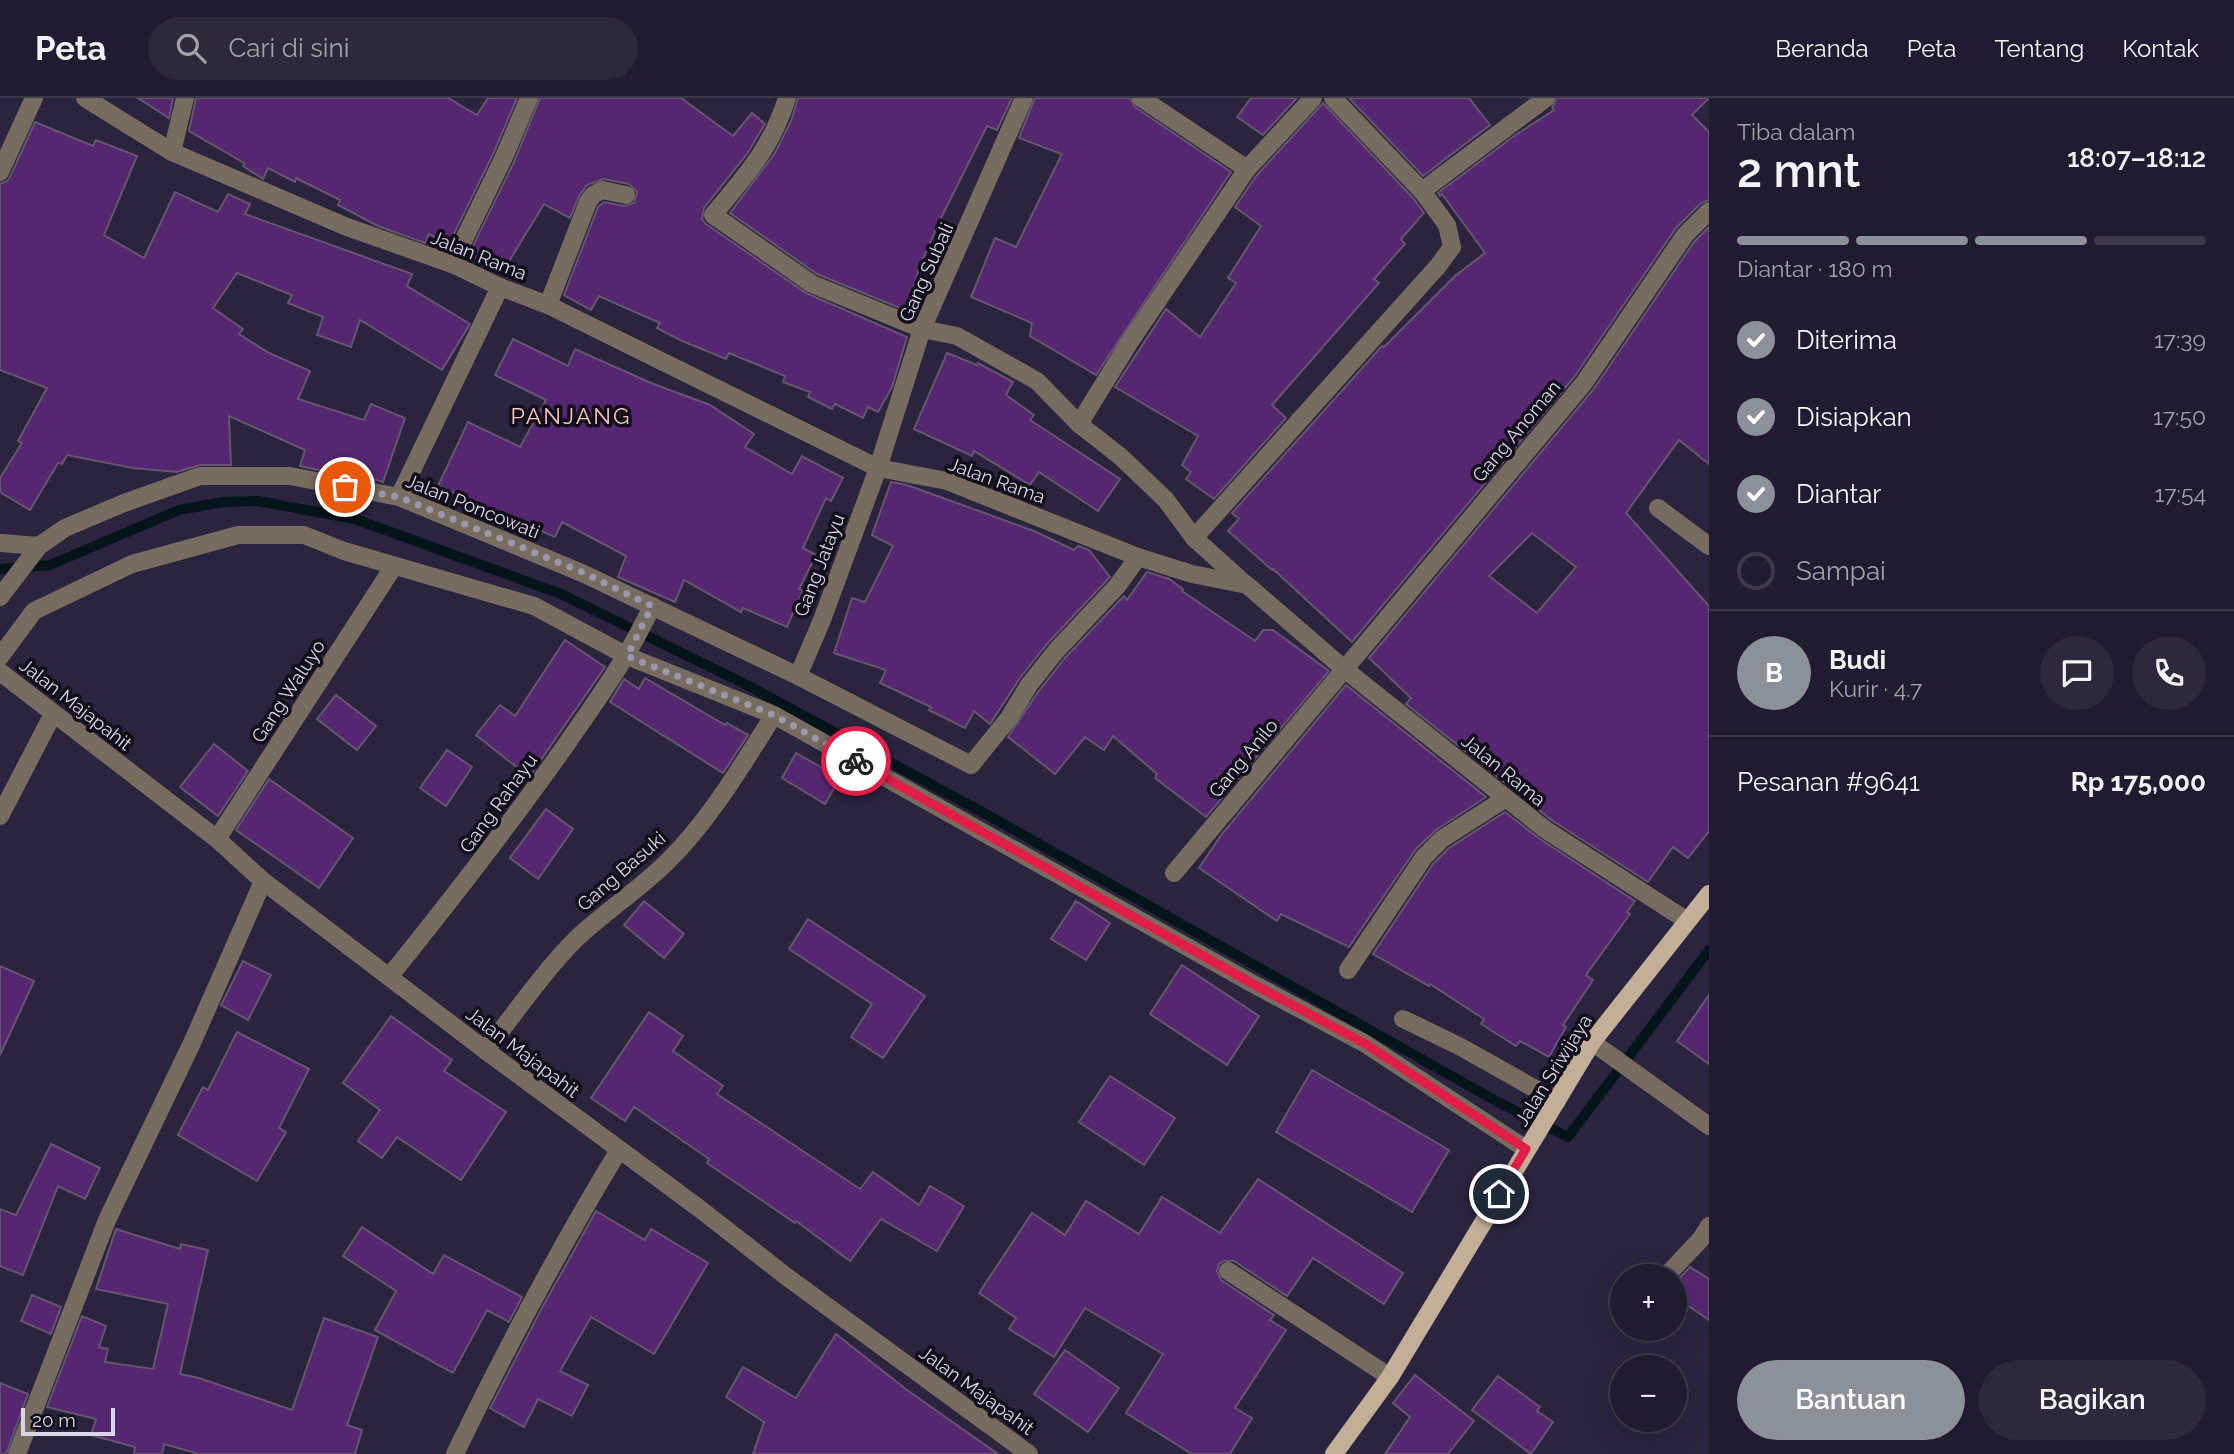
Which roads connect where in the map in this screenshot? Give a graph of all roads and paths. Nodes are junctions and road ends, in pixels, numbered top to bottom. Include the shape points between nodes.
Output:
1 (34, 98) edge
2 (85, 98) edge
3 (185, 98) edge
4 (529, 98) edge
5 (787, 98) edge
6 (1024, 98) edge
7 (1141, 98) edge
8 (1313, 98) edge
9 (1333, 98) edge
10 (1546, 98) edge
11 (172, 152) junction
12 (1247, 169) junction
13 (0, 172) edge
14 (1422, 191) junction
15 (626, 195) dead end
16 (1709, 211) edge
17 (452, 264) junction
18 (500, 287) junction
19 (548, 305) junction
20 (922, 329) junction
21 (1079, 424) junction
22 (878, 468) junction
23 (399, 497) junction
24 (1658, 508) dead end
25 (1194, 538) junction
26 (0, 543) edge
27 (1709, 546) edge
28 (34, 553) junction
29 (1138, 557) junction
30 (394, 566) junction
31 (1247, 585) junction
32 (0, 597) edge
33 (650, 611) junction
34 (629, 652) junction
35 (0, 657) edge
36 (1343, 668) junction
37 (0, 672) edge
38 (798, 676) junction
39 (53, 714) junction
40 (774, 715) junction
41 (1506, 798) junction
42 (0, 816) edge
43 (217, 839) junction
44 (1174, 873) dead end
45 (263, 881) junction
46 (1709, 894) edge
47 (1686, 920) junction
48 (1348, 970) dead end
49 (389, 977) junction
50 (1403, 1019) dead end
51 (1592, 1042) junction
52 (485, 1051) junction
53 (1553, 1106) junction
54 (1709, 1126) edge
55 (1530, 1145) junction
56 (619, 1150) junction
57 (1709, 1226) edge
58 (1677, 1264) edge
59 (1228, 1271) dead end
60 (1390, 1377) junction
61 (17, 1454) edge
62 (455, 1454) edge
63 (1029, 1454) edge
64 (1334, 1454) edge

1 - 13 street
2 - 11 street, Jalan Rama
3 - 11 street
4 - 17 street
5 - 20 street via 778,127 759,158 713,215 812,284
6 - 20 street, Gang Subali
7 - 12 street
8 - 12 street
9 - 14 street
10 - 14 street
11 - 17 street, Jalan Rama via 347,227
12 - 21 street
14 - 25 street via 1447,225 1452,247
15 - 19 street via 602,190 588,202
16 - 36 street, Gang Anoman via 1685,236 1584,383
17 - 18 street, Jalan Rama
18 - 19 street, Jalan Rama
18 - 23 street
19 - 22 street, Jalan Rama
20 - 21 street via 957,336 1037,381
20 - 22 street, Gang Subali
21 - 25 street via 1166,499
22 - 29 street, Jalan Rama via 947,481
22 - 38 street, Gang Jatayu
23 - 28 street, Jalan Poncowati via 290,476 200,476 65,528
23 - 33 street, Jalan Poncowati via 582,572
24 - 27 street
25 - 31 street
26 - 28 street
28 - 32 street, Jalan Poncowati
29 - 31 street, Jalan Rama
29 - 38 street, Jalan Poncowati via 1056,651 971,765
30 - 34 street via 534,606
30 - 35 street via 304,535 238,535 132,564 34,611
30 - 43 street, Gang Waluyo
31 - 36 street, Jalan Rama
33 - 34 street, Gang Rahayu
33 - 38 street, Jalan Poncowati
34 - 40 street
34 - 49 street, Gang Rahayu via 488,854
36 - 41 street, Jalan Rama
36 - 44 street, Gang Anilo
37 - 39 street, Jalan Majapahit
39 - 42 street
39 - 43 street, Jalan Majapahit
40 - 52 street, Gang Basuki via 724,793 669,861 573,943 544,973
40 - 55 street via 1364,1043
41 - 47 street, Jalan Rama via 1546,830
41 - 48 street via 1442,839 1424,858
43 - 45 street, Jalan Majapahit
45 - 49 street, Jalan Majapahit
45 - 61 street via 107,1220
46 - 47 main road, Jalan Sriwijaya
47 - 51 main road, Jalan Sriwijaya
49 - 52 street, Jalan Majapahit
50 - 53 street via 1458,1046
51 - 53 main road, Jalan Sriwijaya
51 - 54 street
52 - 56 street, Jalan Majapahit
53 - 55 main road, Jalan Sriwijaya
55 - 60 main road, Jalan Sriwijaya
56 - 62 street via 552,1263
56 - 63 street, Jalan Majapahit
57 - 58 street
59 - 60 street
60 - 64 main road, Jalan Sriwijaya

